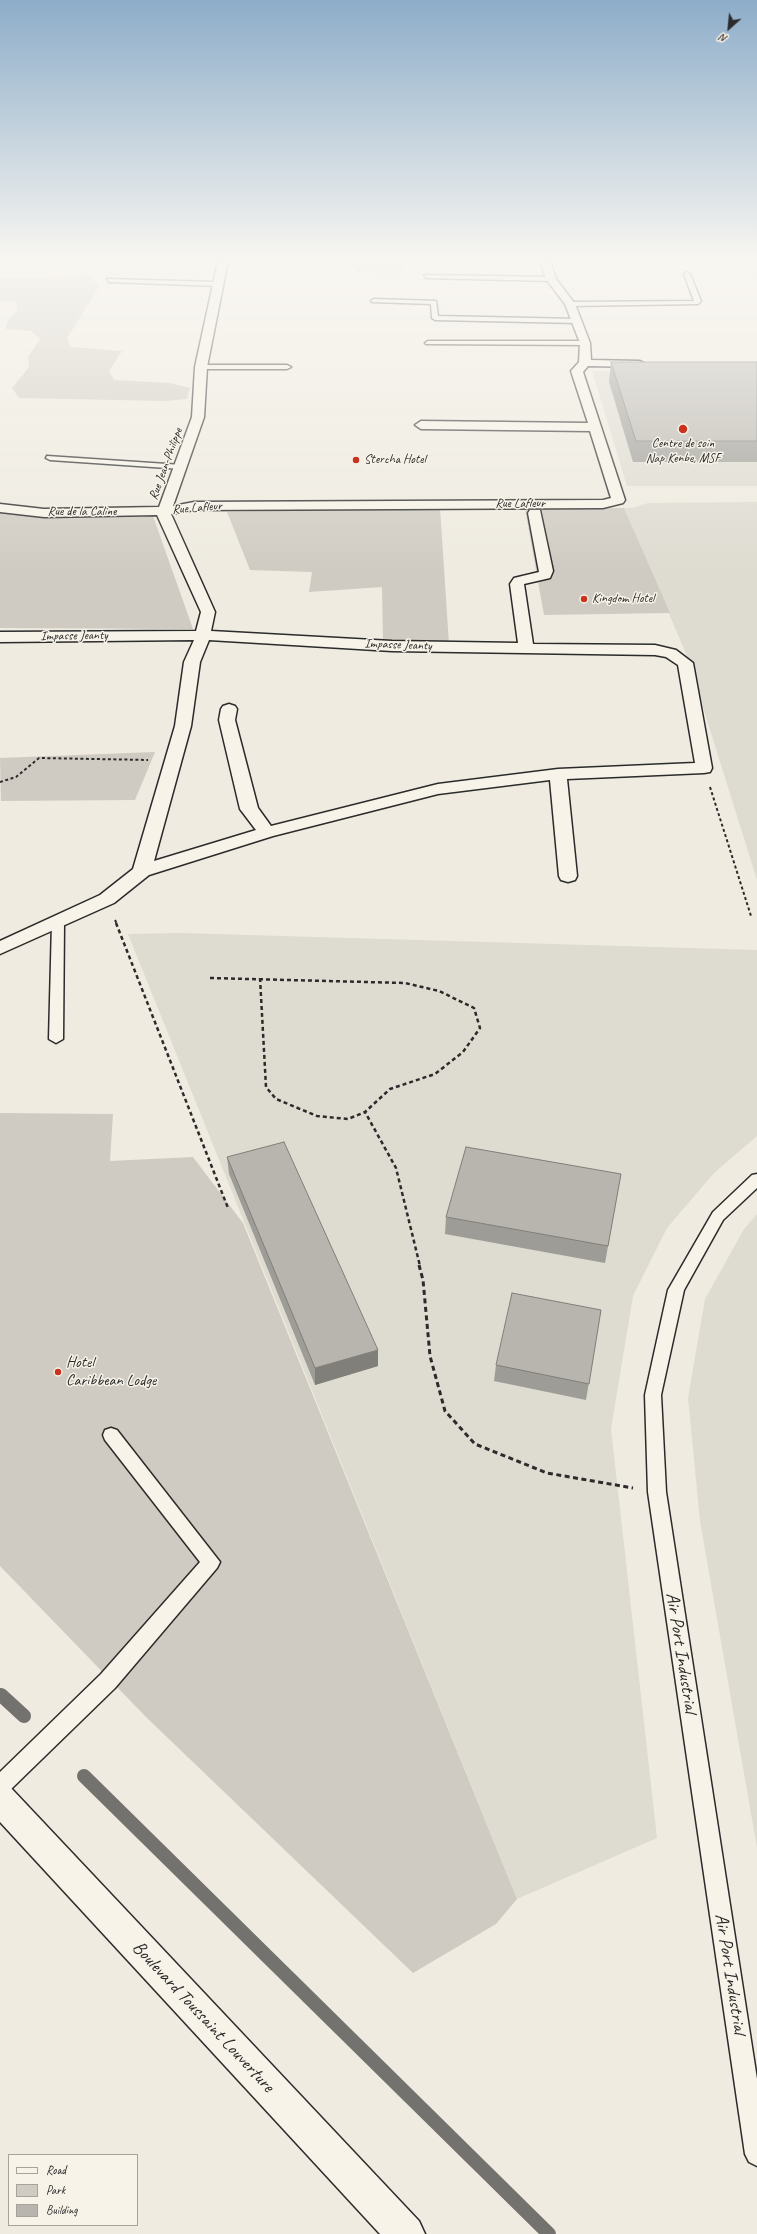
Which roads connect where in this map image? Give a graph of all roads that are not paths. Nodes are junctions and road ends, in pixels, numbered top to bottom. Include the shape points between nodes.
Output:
1 (583, 365) edge
2 (287, 367) dead end
3 (201, 368) joint
4 (421, 425) dead end
5 (595, 427) junction
6 (50, 458) dead end
7 (182, 467) junction
8 (0, 508) edge
9 (164, 511) junction
10 (535, 513) dead end
11 (203, 635) junction
12 (0, 637) edge
13 (526, 647) junction
14 (230, 709) dead end
15 (558, 774) junction
16 (267, 832) junction
17 (142, 871) junction
18 (568, 876) dead end
19 (58, 922) junction
20 (0, 948) edge
21 (56, 1039) dead end
22 (757, 1179) edge
23 (111, 1435) dead end
24 (0, 1786) edge
25 (0, 1799) edge
26 (757, 2154) edge
27 (406, 2234) edge

1 - 5 street, Rue Lafleur via 577,371
2 - 3 lane
3 - 7 street, Rue Jean-Philippe via 198,417
4 - 5 street
5 - 9 street, Rue Lafleur via 618,500 603,504 194,506
6 - 7 lane
7 - 9 street, Rue Jean-Philippe
8 - 9 street, Rue de la Caline via 44,513
9 - 11 street via 164,517 208,612
10 - 13 street via 546,570 545,574 519,581 517,584
11 - 12 street, Impasse Jeanty
11 - 13 street, Impasse Jeanty via 392,646
11 - 17 street via 192,662 183,726
13 - 15 street, Impasse Jeanty via 655,650 671,653 685,663 704,768
14 - 16 street via 227,720 250,809
15 - 16 street via 438,789
15 - 18 street
16 - 17 street
17 - 19 street via 107,899
19 - 20 street
19 - 21 lane
22 - 26 lane, Air Port Industrial via 718,1216 676,1290 654,1395 657,1492
23 - 24 lane via 212,1562 108,1681
25 - 27 street, Boulevard Toussaint Louverture

